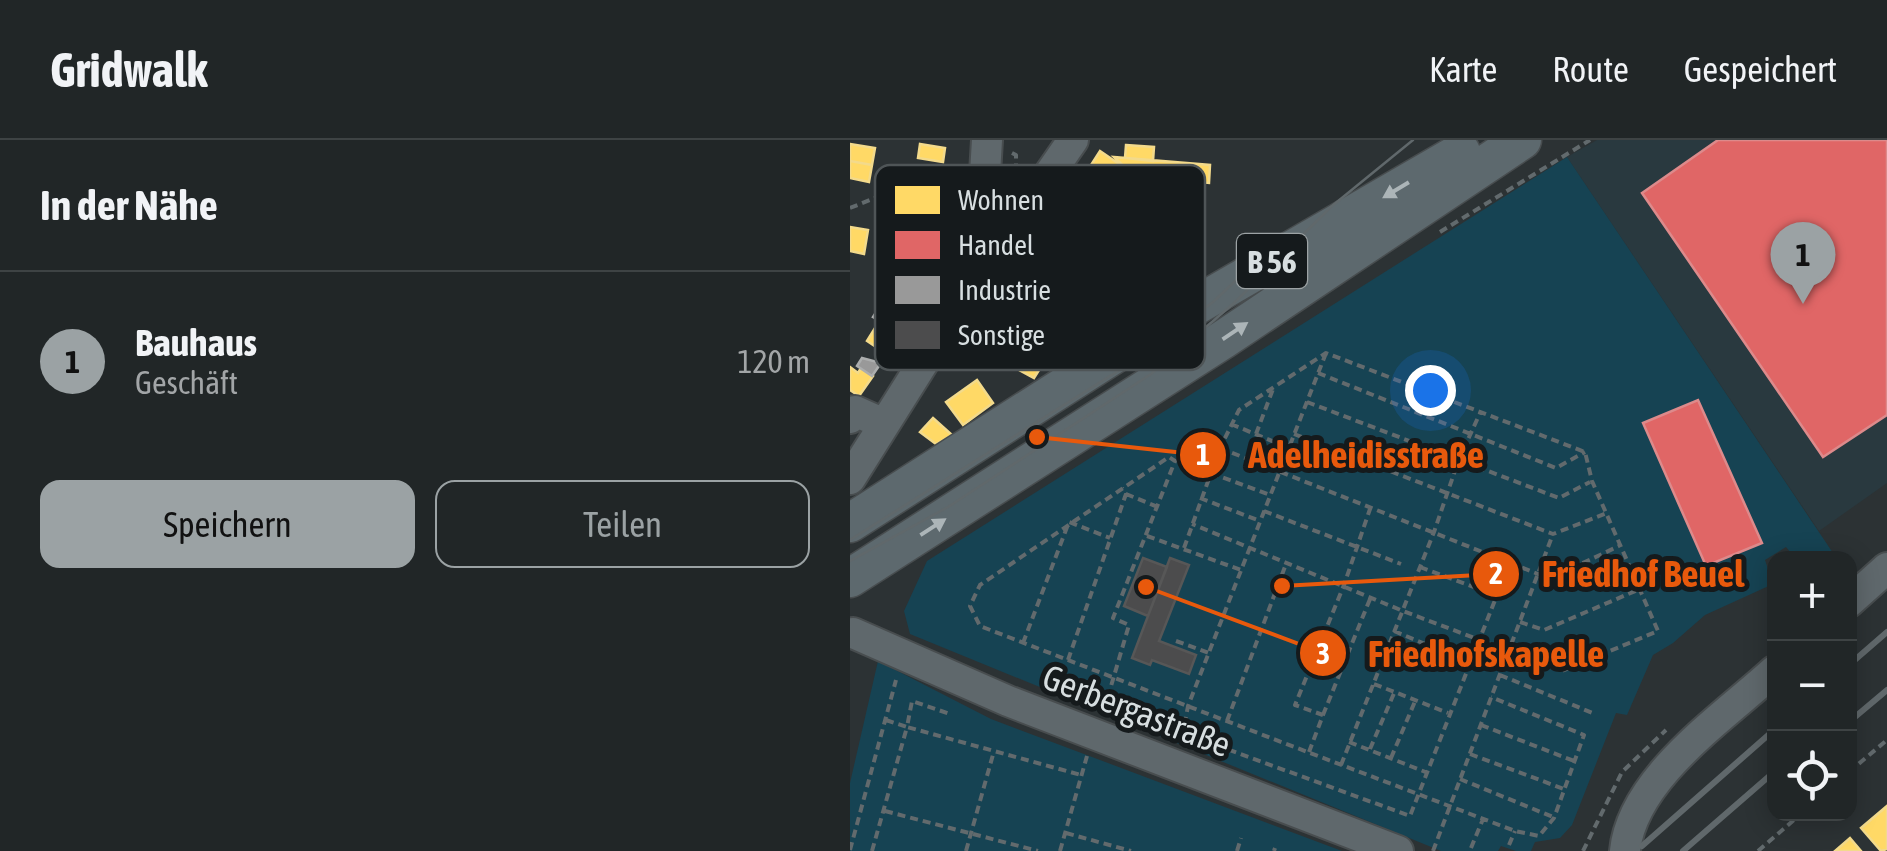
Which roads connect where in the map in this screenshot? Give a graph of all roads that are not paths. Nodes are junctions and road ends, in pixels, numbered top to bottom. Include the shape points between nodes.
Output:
1 (1480, 140) edge
2 (1522, 140) edge
3 (1065, 142) edge
4 (1050, 165) edge
5 (1205, 300) edge
6 (1205, 350) edge
7 (919, 370) edge
8 (1089, 370) edge
9 (1175, 370) edge
10 (850, 418) edge
11 (884, 424) junction
12 (850, 479) edge
13 (850, 523) edge
14 (1887, 568) edge
15 (850, 578) edge
16 (1857, 596) edge
17 (851, 628) edge
18 (1767, 676) edge
19 (1398, 851) edge
20 (1625, 851) edge

1 -> 5 main road, B 56
6 -> 2 main road, B 56
3 - 4 street
7 - 11 street
8 -> 13 main road, B 56
15 -> 9 main road, B 56
10 - 11 street via 856,411
11 - 12 street
14 - 16 street
17 - 19 street, Gerbergastraße via 1095,735
18 - 20 street via 1651,788 1631,822

